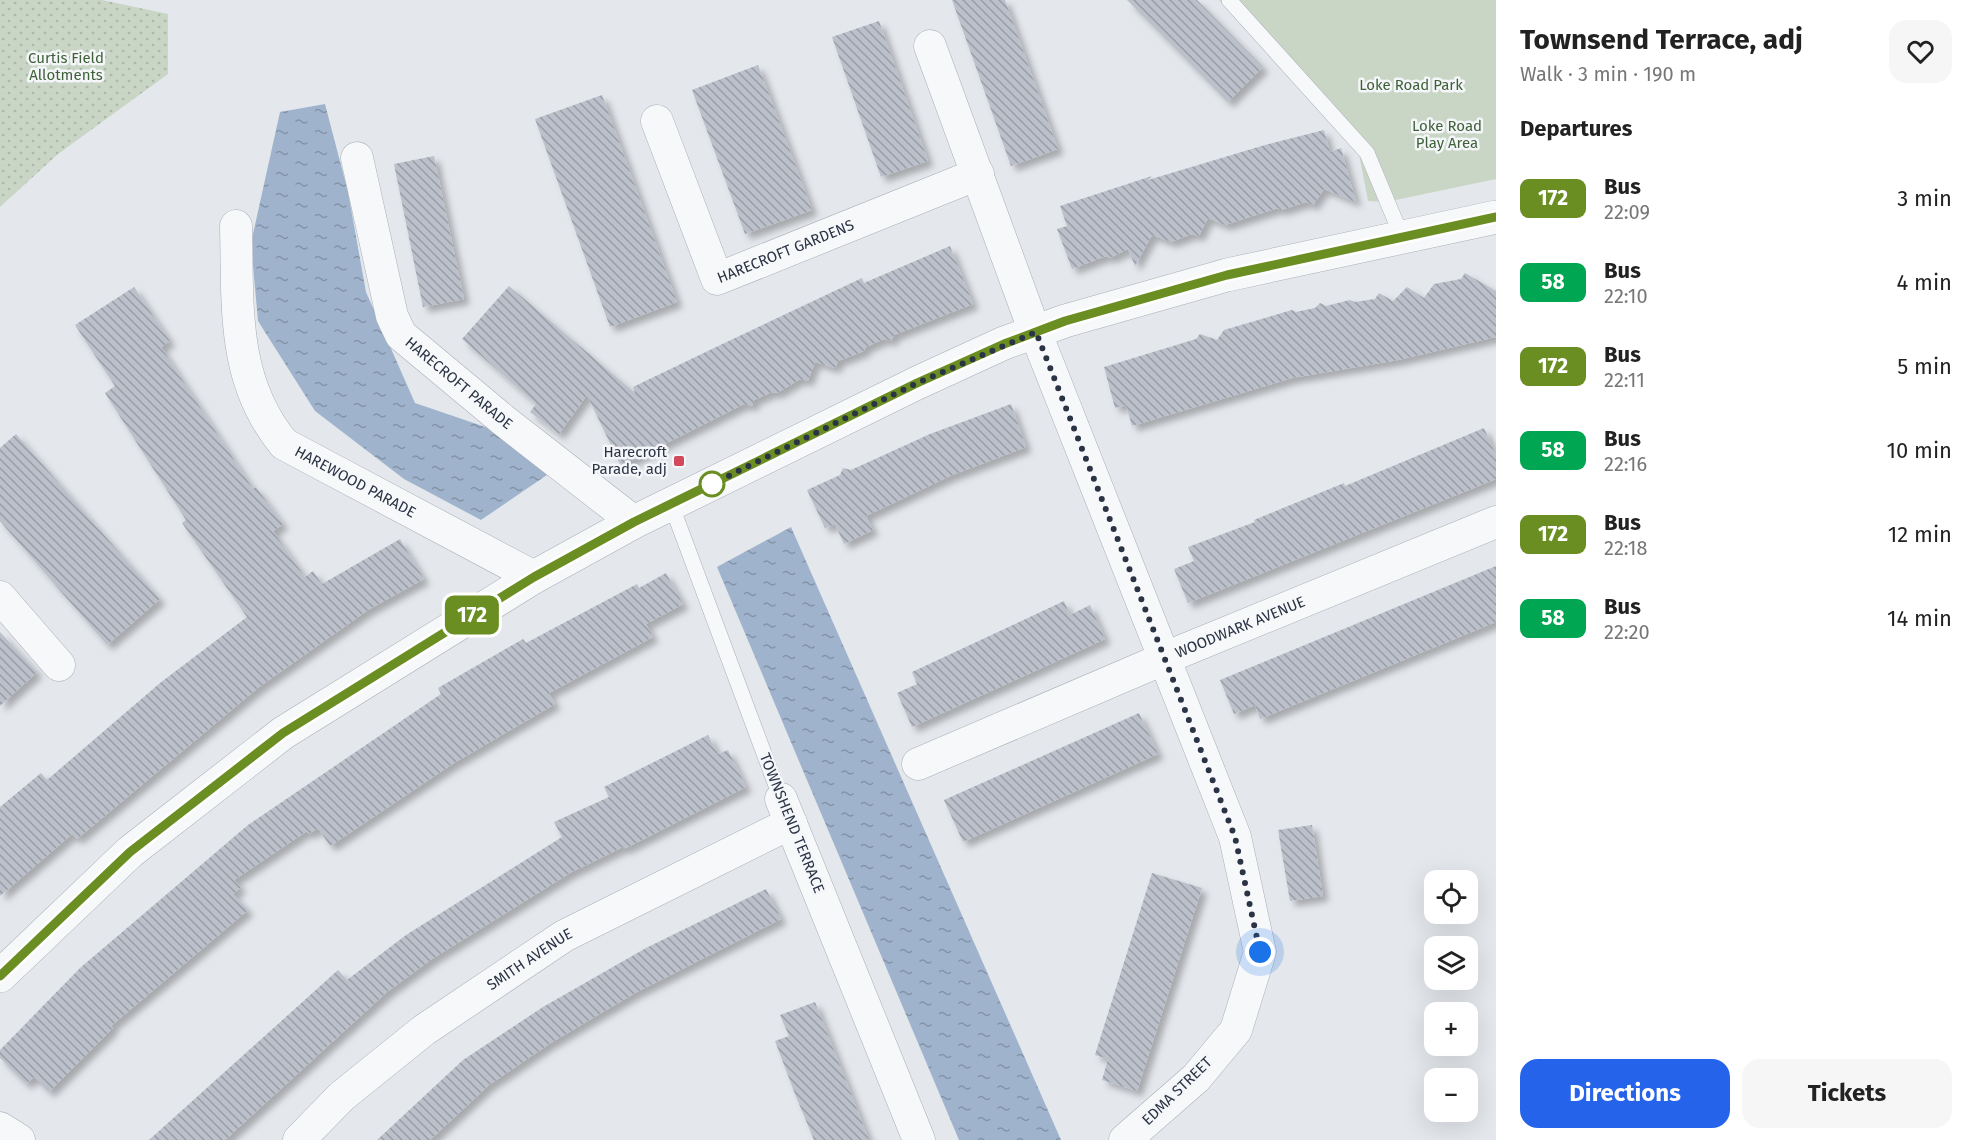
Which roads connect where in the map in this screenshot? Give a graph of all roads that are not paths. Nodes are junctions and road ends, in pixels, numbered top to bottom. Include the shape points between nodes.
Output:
1 (1229, 0) edge
2 (930, 46) dead end
3 (657, 121) dead end
4 (357, 158) dead end
5 (978, 174) junction
6 (1496, 217) edge
7 (236, 226) dead end
8 (1402, 237) junction
9 (1036, 332) junction
10 (671, 504) junction
11 (634, 522) junction
12 (1496, 522) edge
13 (534, 577) junction
14 (1, 600) edge
15 (1163, 658) junction
16 (59, 665) dead end
17 (918, 764) dead end
18 (786, 811) junction
19 (0, 976) edge
20 (0, 1128) edge
21 (19, 1140) edge
22 (299, 1140) edge
23 (919, 1140) edge
24 (1125, 1140) edge

1 - 8 lane via 1367,153
2 - 5 street
3 - 5 street, HARECROFT GARDENS via 717,279
4 - 11 street, HARECROFT PARADE via 392,316 401,335
5 - 9 street
6 - 8 street
7 - 13 street, HAREWOOD PARADE via 239,331 251,391 267,423 284,444
8 - 9 street via 1227,275
9 - 10 street via 917,383
9 - 15 street, EDMA STREET
10 - 11 street
10 - 18 lane, TOWNSHEND TERRACE
11 - 13 street
12 - 15 street, WOODWARK AVENUE
13 - 19 street via 283,733 130,852
14 - 16 street
15 - 17 street, WOODWARK AVENUE
15 - 24 street, EDMA STREET via 1235,837 1260,952 1236,1030 1196,1078
18 - 22 street, SMITH AVENUE via 564,936 424,1030 342,1096
18 - 23 street, TOWNSHEND TERRACE
20 - 21 street

